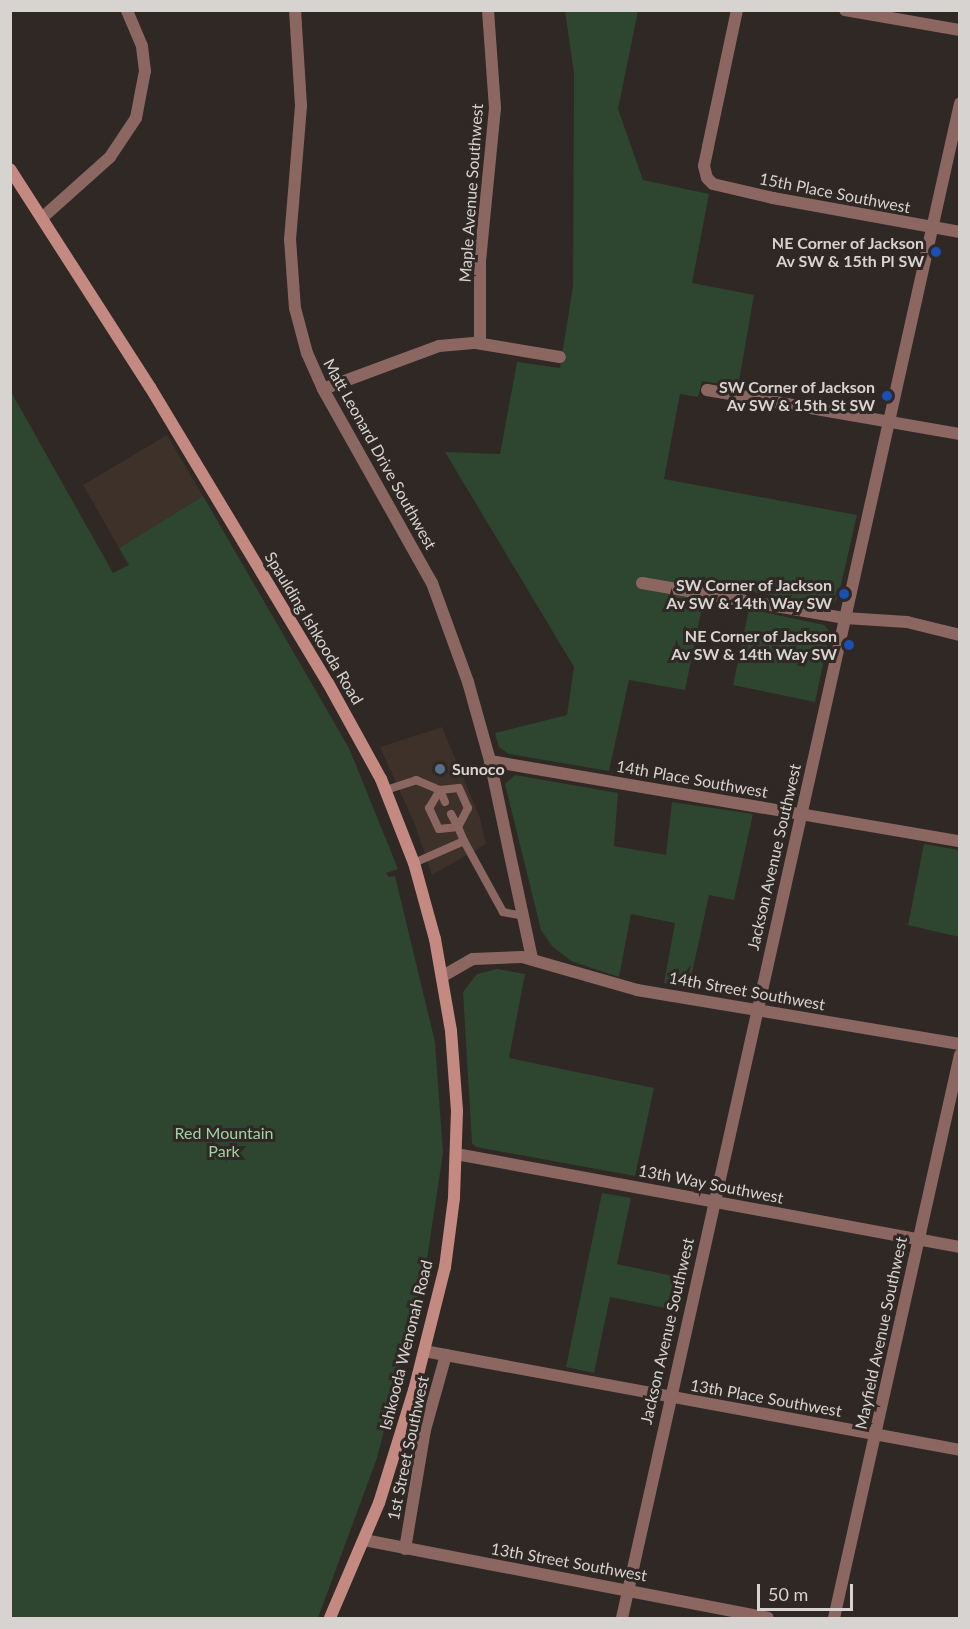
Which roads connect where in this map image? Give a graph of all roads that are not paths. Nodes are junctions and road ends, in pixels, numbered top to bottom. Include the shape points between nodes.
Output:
1 (127, 10) edge
2 (295, 10) edge
3 (488, 10) edge
4 (737, 10) edge
5 (845, 10) edge
6 (960, 30) edge
7 (960, 103) edge
8 (10, 169) edge
9 (43, 217) junction
10 (932, 228) junction
11 (960, 232) edge
12 (480, 343) junction
13 (560, 357) dead end
14 (323, 388) junction
15 (708, 390) dead end
16 (889, 421) junction
17 (960, 434) edge
18 (642, 582) dead end
19 (845, 618) junction
20 (960, 635) edge
21 (490, 761) junction
22 (386, 790) junction
23 (440, 790) junction
24 (445, 802) dead end
25 (451, 814) dead end
26 (801, 814) junction
27 (458, 827) junction
28 (464, 840) junction
29 (960, 842) edge
30 (414, 863) junction
31 (523, 916) junction
32 (532, 959) junction
33 (443, 976) junction
34 (757, 1010) junction
35 (960, 1044) edge
36 (960, 1055) edge
37 (456, 1154) junction
38 (713, 1200) junction
39 (918, 1239) junction
40 (960, 1247) edge
41 (424, 1351) junction
42 (446, 1355) junction
43 (668, 1397) junction
44 (875, 1435) junction
45 (960, 1450) edge
46 (364, 1540) junction
47 (405, 1549) junction
48 (629, 1590) junction
49 (330, 1618) edge
50 (622, 1618) edge
51 (768, 1618) edge
52 (834, 1618) edge

1 - 9 street via 142,46 145,71 136,118 105,163
2 - 14 street, Matt Leonard Drive Southwest via 301,106 291,212 290,274 307,353
3 - 12 street, Maple Avenue Southwest via 495,108 480,261
4 - 10 street, 15th Place Southwest via 704,166 707,178 713,183 773,198
5 - 6 street
7 - 10 street, Jackson Avenue Southwest
8 - 9 street, Spaulding Ishkooda Road
9 - 22 street, Spaulding Ishkooda Road via 328,683
10 - 11 street, 15th Place Southwest
10 - 16 street, Jackson Avenue Southwest
12 - 13 street
12 - 14 street via 439,346
14 - 21 street, Matt Leonard Drive Southwest via 432,584 468,682
15 - 16 street
16 - 17 street
16 - 19 street, Jackson Avenue Southwest
18 - 19 street
19 - 20 street via 907,622
19 - 26 street, Jackson Avenue Southwest
21 - 26 street, 14th Place Southwest
21 - 31 street, Matt Leonard Drive Southwest
22 - 23 lane via 417,780
22 - 30 street, Spaulding Ishkooda Road
23 - 24 lane
23 - 27 lane via 459,788 468,808
23 - 27 lane via 429,808 438,829
25 - 27 lane
26 - 29 street, 14th Place Southwest
26 - 34 street, Jackson Avenue Southwest
27 - 28 lane
28 - 30 lane
28 - 31 lane via 503,912
30 - 33 street, Spaulding Ishkooda Road
31 - 32 street, Matt Leonard Drive Southwest
32 - 33 street, 14th Street Southwest via 474,959
32 - 34 street, 14th Street Southwest via 599,982
33 - 37 street, Spaulding Ishkooda Road via 455,1071
34 - 35 street, 14th Street Southwest
34 - 38 street, Jackson Avenue Southwest
36 - 39 street, Mayfield Avenue Southwest
37 - 38 street, 13th Way Southwest
37 - 41 street, Ishkooda Wenonah Road via 445,1267
38 - 39 street, 13th Way Southwest
38 - 43 street, Jackson Avenue Southwest
39 - 40 street, 13th Way Southwest
39 - 44 street, Mayfield Avenue Southwest
41 - 42 street, 13th Place Southwest
41 - 46 street, Ishkooda Wenonah Road
42 - 43 street, 13th Place Southwest
42 - 47 street, 1st Street Southwest via 425,1431
43 - 44 street, 13th Place Southwest
43 - 48 street, Jackson Avenue Southwest
44 - 45 street, 13th Place Southwest
44 - 52 street, Mayfield Avenue Southwest
46 - 47 street, 13th Street Southwest
46 - 49 street
47 - 48 street, 13th Street Southwest
48 - 50 street, Jackson Avenue Southwest
48 - 51 street, 13th Street Southwest

